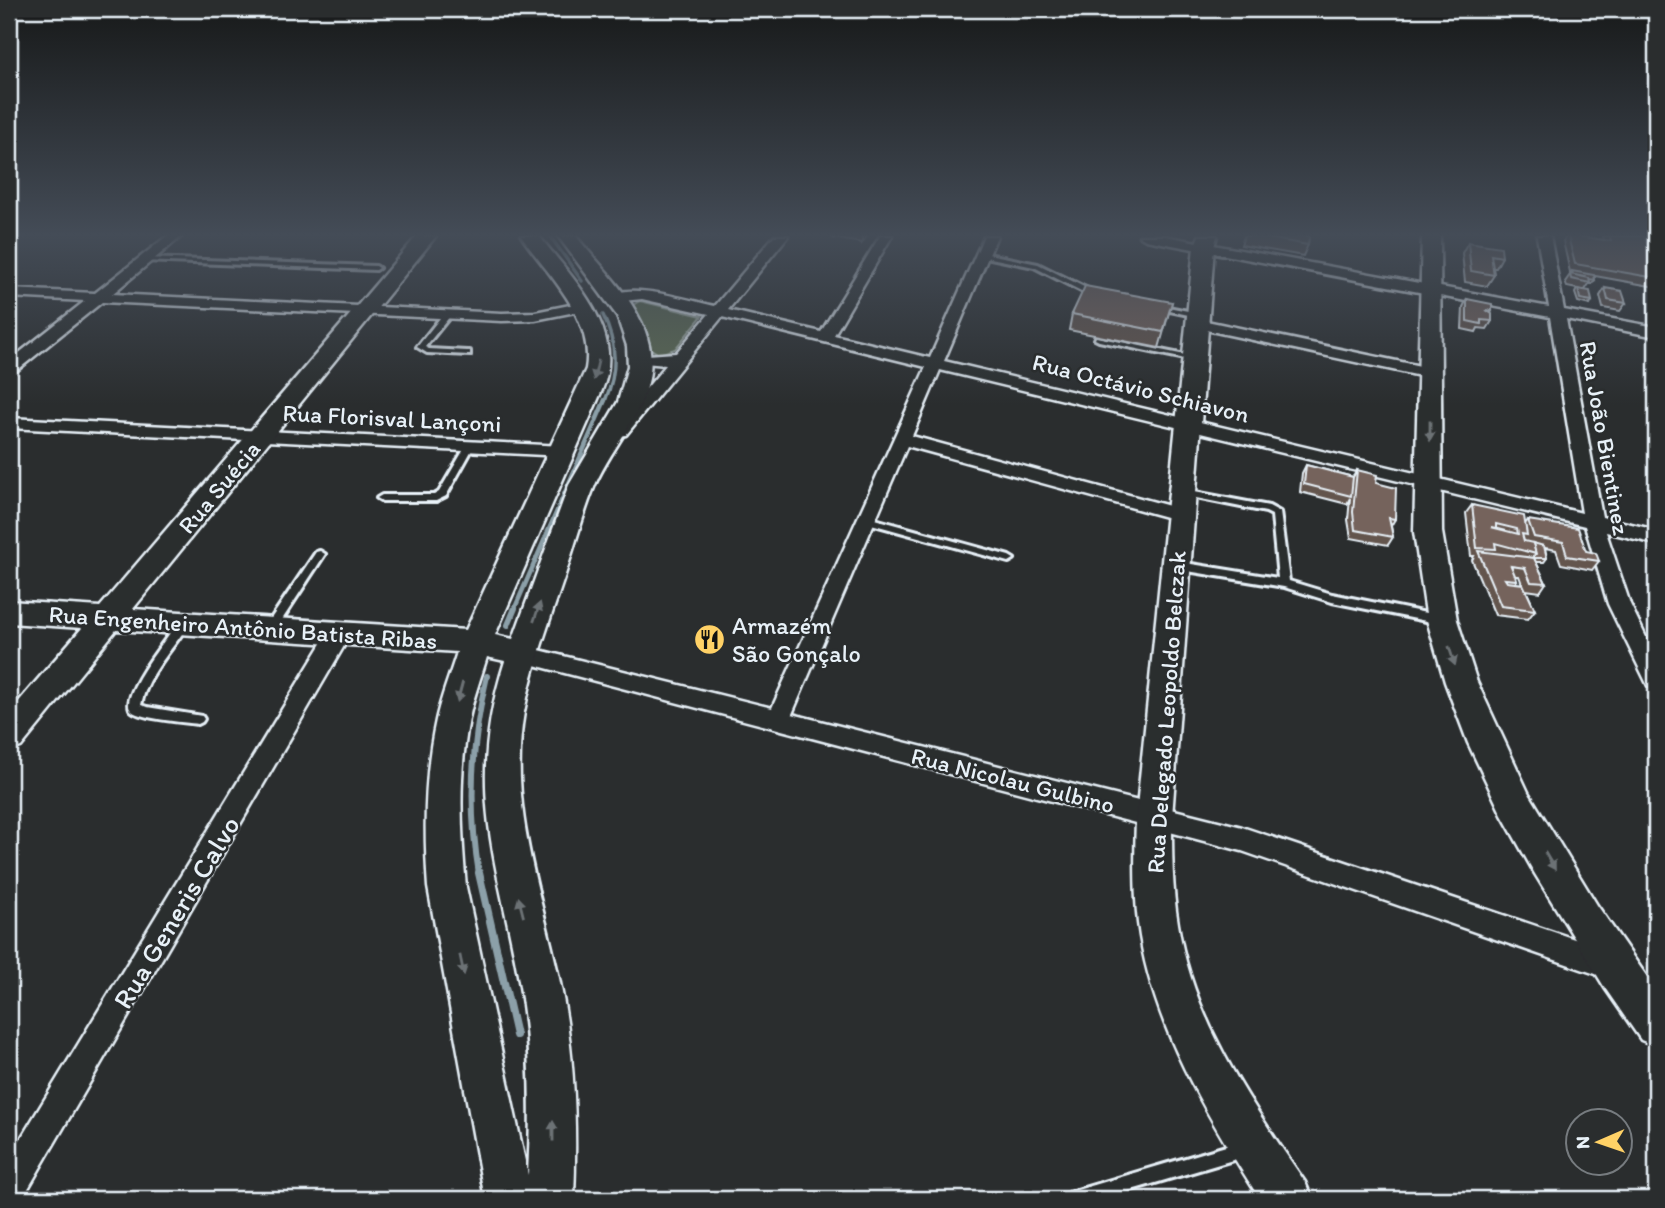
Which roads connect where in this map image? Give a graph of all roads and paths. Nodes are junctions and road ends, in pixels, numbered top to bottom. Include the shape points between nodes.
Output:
1 (104, 292) edge
2 (380, 292) edge
3 (570, 292) edge
4 (610, 292) edge
5 (735, 292) edge
6 (852, 292) edge
7 (967, 292) edge
8 (1090, 292) edge
9 (1201, 292) edge
10 (1431, 292) edge
11 (1449, 292) edge
12 (1555, 292) edge
13 (9, 293) edge
14 (27, 294) junction
15 (1103, 296) edge
16 (98, 297) junction
17 (614, 298) junction
18 (1141, 303) edge
19 (9, 307) edge
20 (580, 307) junction
21 (364, 311) junction
22 (719, 312) junction
23 (1558, 313) junction
24 (447, 314) junction
25 (1198, 319) junction
26 (1656, 332) edge
27 (825, 337) junction
28 (1099, 339) edge
29 (467, 353) dead end
30 (681, 357) junction
31 (639, 359) junction
32 (1195, 359) junction
33 (935, 364) junction
34 (9, 369) edge
35 (1430, 373) junction
36 (9, 423) edge
37 (1189, 425) junction
38 (262, 435) junction
39 (902, 439) junction
40 (470, 446) junction
41 (563, 451) junction
42 (594, 462) junction
43 (1429, 482) junction
44 (382, 498) dead end
45 (1182, 504) junction
46 (867, 520) junction
47 (1593, 521) junction
48 (1656, 537) edge
49 (320, 554) dead end
50 (1009, 559) dead end
51 (1176, 566) junction
52 (1284, 583) junction
53 (9, 612) edge
54 (109, 618) junction
55 (1441, 620) junction
56 (184, 623) junction
57 (270, 629) junction
58 (340, 633) junction
59 (476, 642) junction
60 (523, 654) junction
61 (1656, 680) edge
62 (198, 719) dead end
63 (778, 720) junction
64 (12, 730) edge
65 (1154, 817) junction
66 (1616, 967) junction
67 (1656, 1025) edge
68 (1252, 1147) junction
69 (9, 1189) edge
70 (509, 1199) edge
71 (550, 1199) edge
72 (1074, 1199) edge
73 (1288, 1199) edge

1 - 16 street
2 - 21 street, Rua Suécia
3 - 20 street
4 - 17 street
5 - 22 street
6 - 27 street
7 - 33 street
8 - 15 lane
9 - 25 street, Rua Delegado Leopoldo Belczak
10 - 35 street
11 - 23 street
12 - 23 street, Rua João Bientinez
13 - 14 street
14 - 16 street
14 - 19 street
16 - 21 street
16 - 34 street
17 - 20 street
17 - 22 street, Rua Octávio Schiavon via 651,296
17 - 31 street via 632,328
18 - 25 lane
20 - 24 street via 524,317
20 -> 41 street via 598,342 599,361
21 - 24 street
21 - 38 street, Rua Suécia
22 - 27 street, Rua Octávio Schiavon
22 - 30 street
23 - 26 street
23 - 47 street, Rua João Bientinez
24 - 29 lane via 421,347
25 - 32 street, Rua Delegado Leopoldo Belczak
25 - 35 street
27 - 33 street, Rua Octávio Schiavon
28 - 32 lane
30 - 31 street
30 - 42 street
31 - 42 street via 633,398
32 - 37 street, Rua Delegado Leopoldo Belczak
33 - 37 street, Rua Octávio Schiavon
33 - 39 street
35 -> 43 street
36 - 38 street, Rua Florisval Lançoni
37 - 43 street, Rua Octávio Schiavon
37 - 45 street, Rua Delegado Leopoldo Belczak
38 - 40 street, Rua Florisval Lançoni
38 - 54 street, Rua Suécia
39 - 45 street
39 - 46 street
40 - 41 street, Rua Florisval Lançoni
40 - 44 lane via 443,494 436,498
41 - 59 street
60 -> 42 street
43 - 47 street, Rua Octávio Schiavon
43 - 55 street via 1429,554
45 - 51 street, Rua Delegado Leopoldo Belczak
45 - 52 lane via 1269,509 1277,514
46 - 50 lane
46 - 63 street
47 - 48 street, Rua Octávio Schiavon
47 - 61 street, Rua João Bientinez via 1619,604
49 - 57 lane
51 - 52 lane
51 - 65 street, Rua Delegado Leopoldo Belczak
52 - 55 lane via 1332,598
53 - 54 street, Rua Engenheiro Antônio Batista Ribas
54 - 56 street, Rua Engenheiro Antônio Batista Ribas
54 - 64 street, Rua Suécia
55 -> 66 street via 1473,712 1498,766
56 - 57 street, Rua Engenheiro Antônio Batista Ribas
56 - 62 lane via 143,680 135,707
57 - 58 street, Rua Engenheiro Antônio Batista Ribas
58 - 59 street, Rua Engenheiro Antônio Batista Ribas
58 - 69 street, Rua Generis Calvo
59 - 60 street, Rua Engenheiro Antônio Batista Ribas
59 -> 70 street via 447,751 443,840 456,938
60 - 63 street, Rua Nicolau Gulbino
71 -> 60 street via 552,1074 546,1022 510,862 502,792 505,724
63 - 65 street, Rua Nicolau Gulbino
65 - 66 street, Rua Nicolau Gulbino via 1290,854
65 - 68 street, Rua Delegado Leopoldo Belczak via 1152,888 1168,974 1199,1057
66 - 67 street
68 - 72 lane
68 - 73 street, Rua Delegado Leopoldo Belczak

